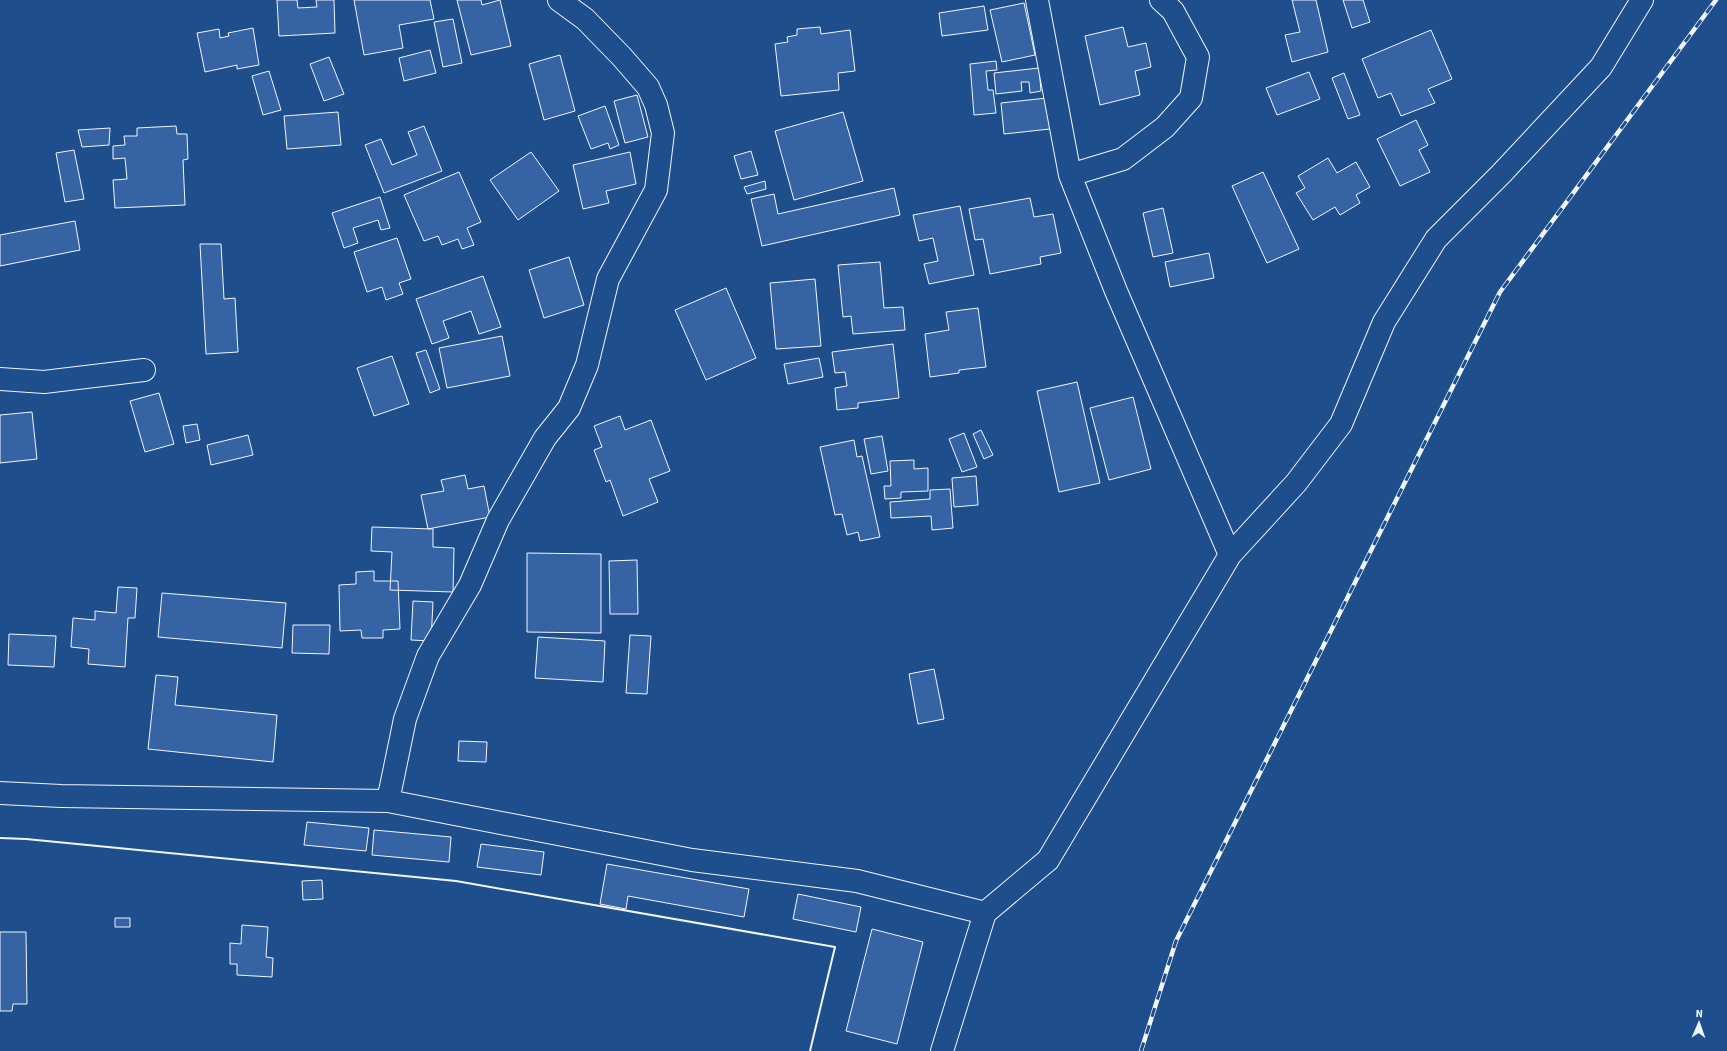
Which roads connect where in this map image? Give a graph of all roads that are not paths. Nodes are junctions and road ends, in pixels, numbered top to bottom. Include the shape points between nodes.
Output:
1 (559, 0) edge
2 (1037, 0) edge
3 (1161, 0) edge
4 (1642, 0) edge
5 (584, 10) edge
6 (1070, 175) junction
7 (144, 370) dead end
8 (0, 379) edge
9 (1230, 555) junction
10 (0, 793) edge
11 (388, 801) junction
12 (985, 913) junction
13 (942, 1051) edge

1 - 5 street
2 - 6 street
3 - 6 street via 1173,12 1198,57 1191,98 1165,127 1124,159
4 - 9 street via 1601,67 1501,174 1436,238 1384,322 1341,424 1296,483
5 - 11 street via 648,87 656,105 663,133 656,190 608,279 587,365 569,408 545,438 498,520 470,585 428,656 406,719
6 - 9 street via 1116,291
7 - 8 street via 44,382
9 - 12 street via 1048,860
10 - 11 street
11 - 12 street via 692,860 857,881
12 - 13 street

